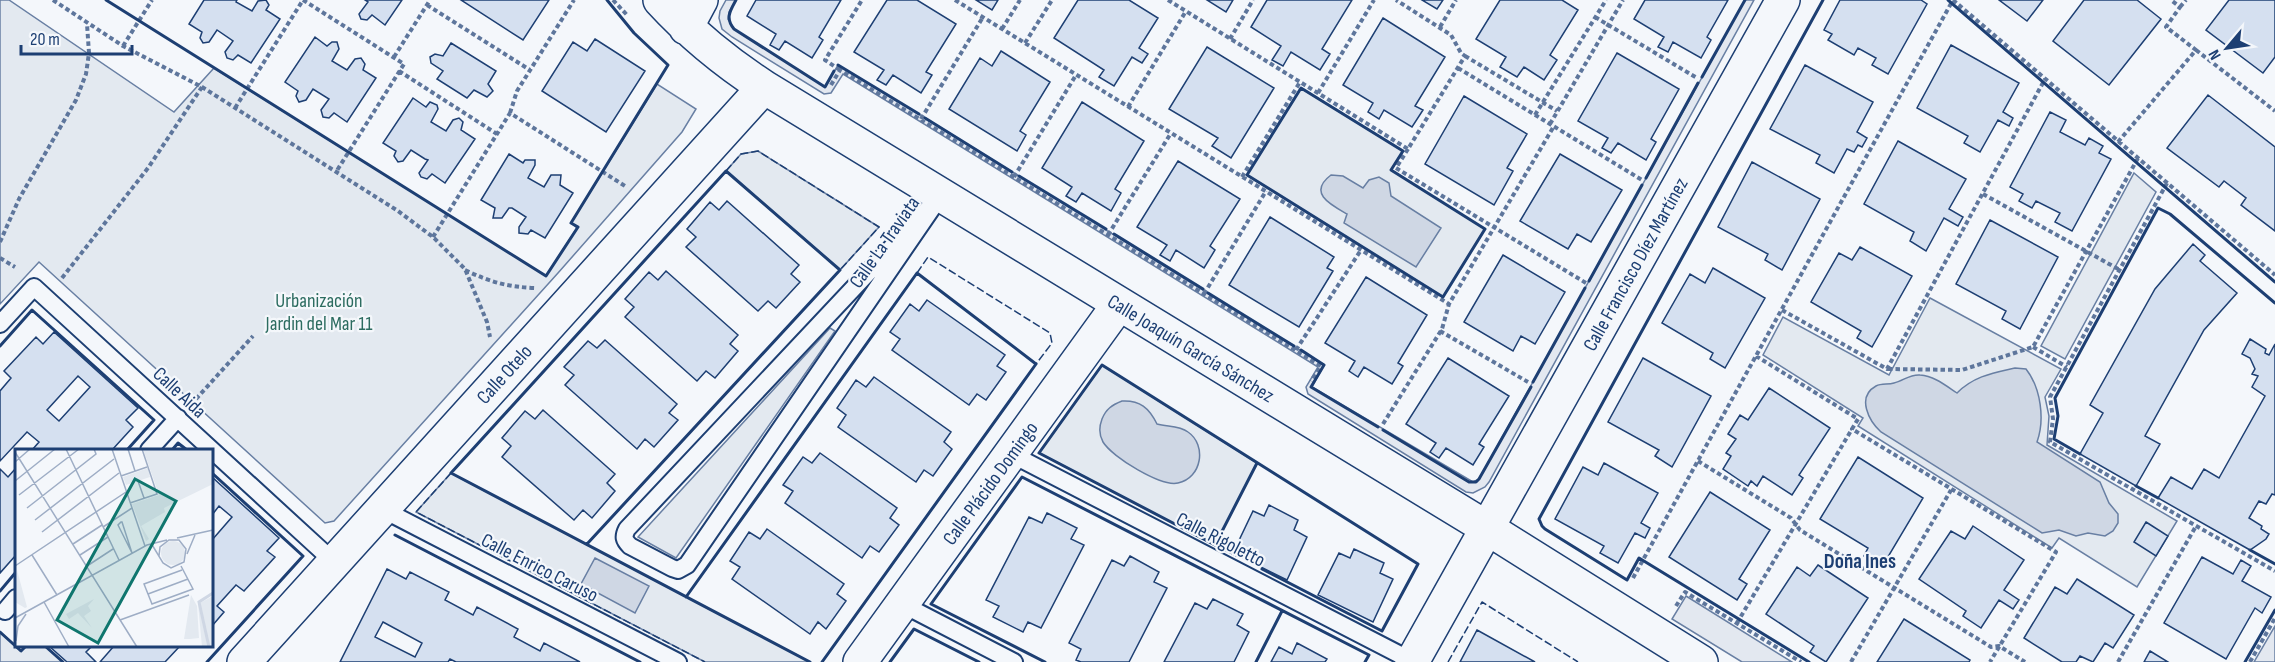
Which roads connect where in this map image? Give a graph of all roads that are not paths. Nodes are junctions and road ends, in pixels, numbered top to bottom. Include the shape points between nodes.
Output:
1 (660, 0) edge
2 (1783, 0) edge
3 (693, 14) edge
4 (764, 87) junction
5 (941, 195) junction
6 (1119, 304) junction
7 (0, 324) edge
8 (184, 413) junction
9 (150, 449) edge
10 (1011, 454) junction
11 (382, 509) junction
12 (1487, 528) junction
13 (334, 562) junction
14 (15, 599) edge
15 (903, 604) junction
16 (5, 611) dead end
17 (244, 662) edge
18 (678, 662) edge
19 (860, 662) edge
20 (1014, 662) edge
21 (1412, 662) edge
22 (1701, 662) edge

1 - 3 street, Calle Joaquín García Sánchez
2 - 12 street, Calle Francisco Díez Martínez
3 - 4 street, Calle Joaquín García Sánchez via 714,52
4 - 5 street, Calle Joaquín García Sánchez
4 - 11 street, Calle Otelo
5 - 5 lane, Calle La Traviata via 687,565 678,570 630,546 624,535 627,529
5 - 6 street, Calle Joaquín García Sánchez
6 - 10 street, Calle Plácido Domingo
6 - 12 street, Calle Joaquín García Sánchez
7 - 8 lane, Calle Aida via 34,287
8 - 9 lane
8 - 13 lane, Calle Aida
10 - 15 street, Calle Plácido Domingo
10 - 21 lane, Calle Rigoletto
11 - 13 street, Calle Otelo
11 - 18 lane, Calle Enrico Caruso
12 - 21 street, Calle Francisco Díez Martínez
12 - 22 street, Calle Joaquín García Sánchez
13 - 17 street, Calle Otelo
14 - 16 lane
15 - 19 street, Calle Plácido Domingo
15 - 20 lane

